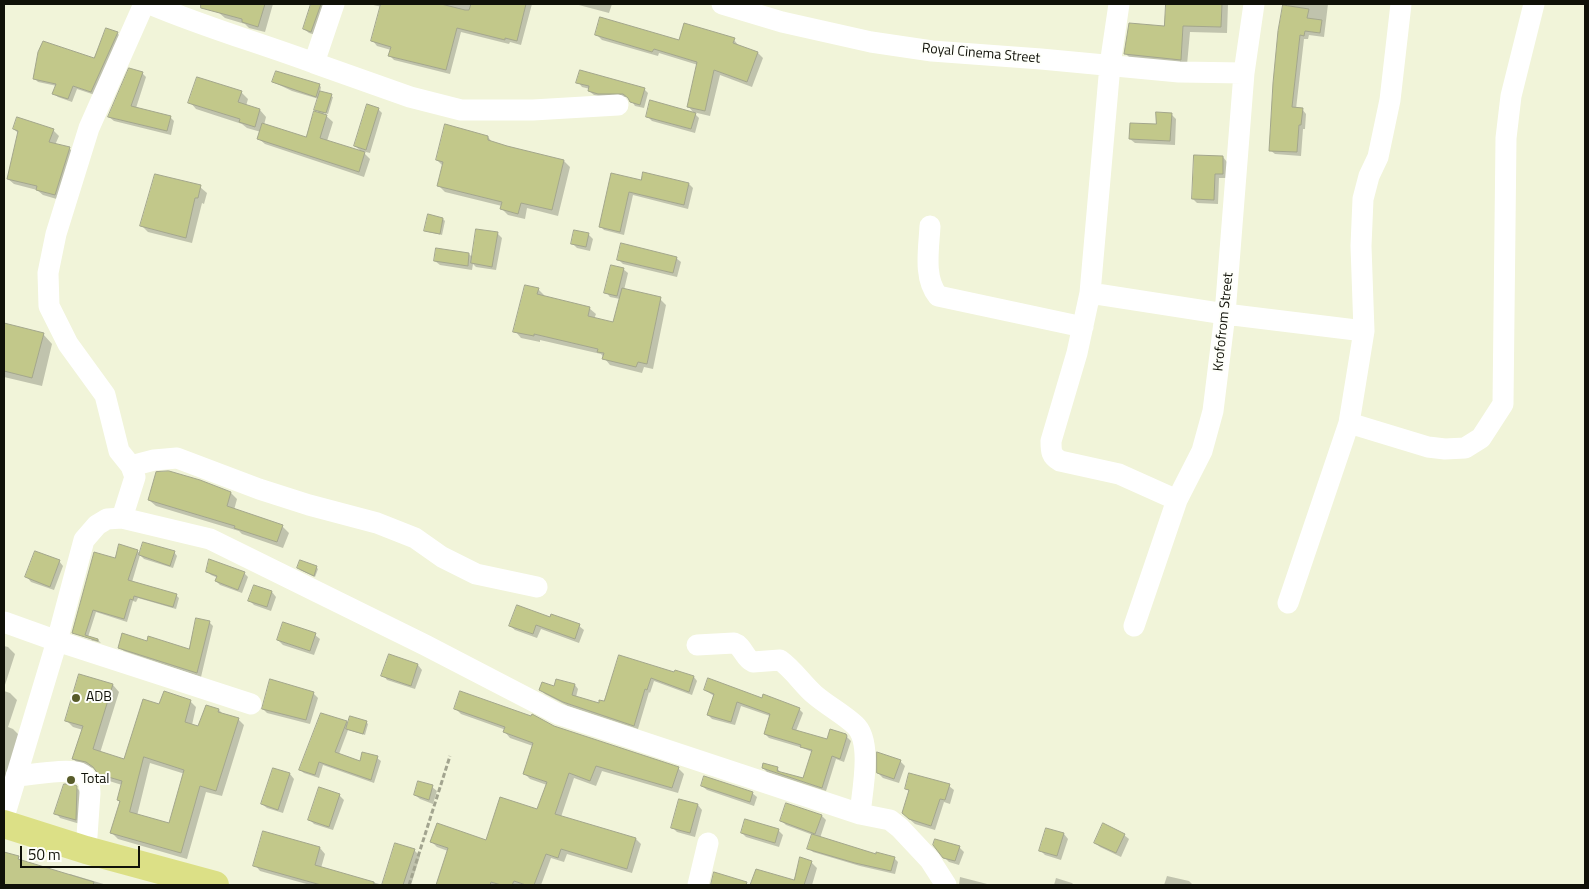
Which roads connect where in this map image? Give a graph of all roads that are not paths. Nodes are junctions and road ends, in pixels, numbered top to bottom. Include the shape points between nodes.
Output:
1 (144, 4) edge
2 (150, 4) edge
3 (334, 4) edge
4 (722, 4) edge
5 (1119, 4) edge
6 (1254, 4) edge
7 (1401, 4) edge
8 (1534, 4) edge
9 (314, 63) junction
10 (1110, 65) junction
11 (1244, 73) junction
12 (618, 105) dead end
13 (930, 226) dead end
14 (1090, 293) junction
15 (1225, 314) junction
16 (1082, 327) junction
17 (1364, 331) junction
18 (1349, 423) junction
19 (131, 466) junction
20 (1177, 500) junction
21 (122, 518) junction
22 (537, 588) dead end
23 (1288, 603) dead end
24 (4, 622) edge
25 (1134, 626) dead end
26 (57, 642) junction
27 (697, 645) dead end
28 (251, 704) dead end
29 (16, 776) junction
30 (860, 814) junction
31 (4, 817) edge
32 (4, 824) edge
33 (708, 843) dead end
34 (86, 850) junction
35 (215, 885) edge
36 (698, 885) edge
37 (946, 885) edge

1 - 19 street via 89,128 56,234 48,273 49,306 68,344 105,395 119,451
2 - 9 street
3 - 9 street
4 - 10 street, Royal Cinema Street via 782,22 932,52
5 - 10 street
6 - 11 street, Krofofrom Street
7 - 17 street via 1390,100 1378,157 1363,199 1360,246
8 - 18 street via 1511,96 1506,138 1503,404 1481,438 1465,448 1428,447
9 - 12 street via 410,97 461,110
10 - 11 street, Royal Cinema Street via 1179,72
10 - 14 street
11 - 15 street, Krofofrom Street
13 - 16 street via 929,278 938,296
14 - 15 street
14 - 16 street
15 - 17 street
15 - 20 street, Krofofrom Street via 1213,411 1202,451
16 - 20 street via 1050,451 1060,461 1119,474
17 - 18 street
18 - 23 street
19 - 21 street via 135,477
19 - 22 street via 177,458 301,503 377,523 415,538 442,557 476,574
20 - 25 street, Krofofrom Street
21 - 26 street via 107,519 84,540
21 - 30 street via 210,539 558,714
24 - 26 street
26 - 28 street
26 - 29 street
27 - 30 street via 734,643 753,662 780,660 810,691 857,726 866,751
29 - 31 street
29 - 34 street via 66,772 80,773 87,778 90,793
30 - 37 street via 890,820 900,828 930,860
32 - 34 main road
33 - 36 street
34 - 35 main road

